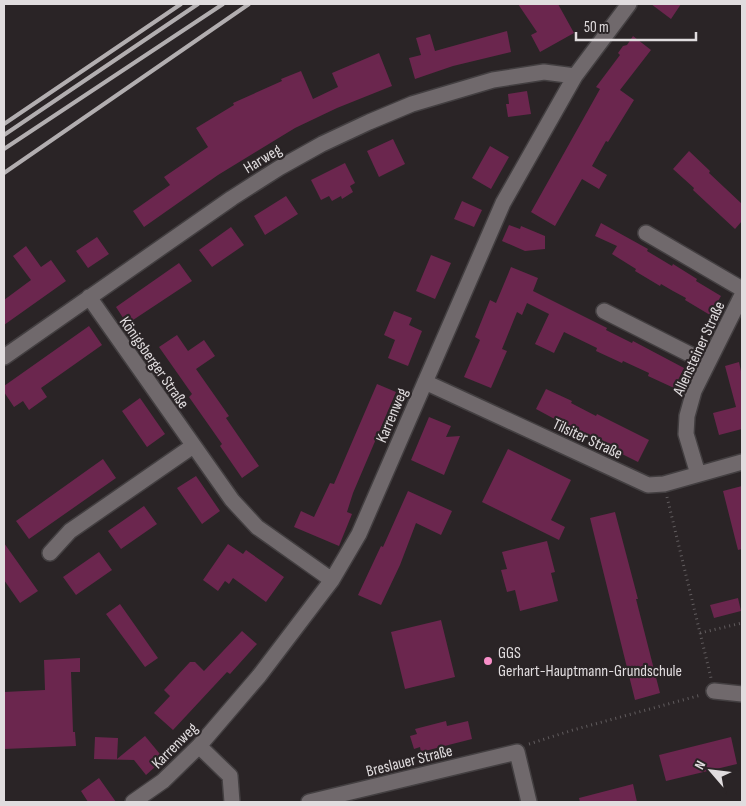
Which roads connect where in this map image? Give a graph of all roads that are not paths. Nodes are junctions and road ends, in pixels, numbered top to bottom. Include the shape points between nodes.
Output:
1 (629, 4) edge
2 (575, 76) junction
3 (646, 233) dead end
4 (742, 289) edge
5 (742, 295) edge
6 (89, 297) junction
7 (604, 311) dead end
8 (4, 356) edge
9 (707, 363) junction
10 (425, 382) junction
11 (193, 446) junction
12 (742, 462) edge
13 (698, 474) junction
14 (50, 553) dead end
15 (332, 580) junction
16 (714, 691) road end
17 (742, 694) edge
18 (199, 746) junction
19 (133, 802) edge
20 (232, 802) edge
21 (310, 802) edge
22 (529, 802) edge

1 - 2 street, Karrenweg
2 - 6 street, Harweg via 544,72 493,80 412,104 368,122 279,168
2 - 10 street, Karrenweg via 503,202
3 - 4 street
5 - 9 street, Allensteiner Straße
6 - 8 street, Harweg
6 - 11 street, Königsberger Straße
7 - 9 street
9 - 13 street, Allensteiner Straße via 687,416 686,434
10 - 13 street, Tilsiter Straße via 648,485
10 - 15 street, Karrenweg via 359,534
11 - 14 street via 70,531
11 - 15 street, Königsberger Straße via 232,500 257,527
12 - 13 street, Tilsiter Straße
15 - 18 street, Karrenweg via 260,676
16 - 17 street
18 - 19 street, Karrenweg via 163,782
18 - 20 street via 230,776
21 - 22 street, Breslauer Straße via 517,752

